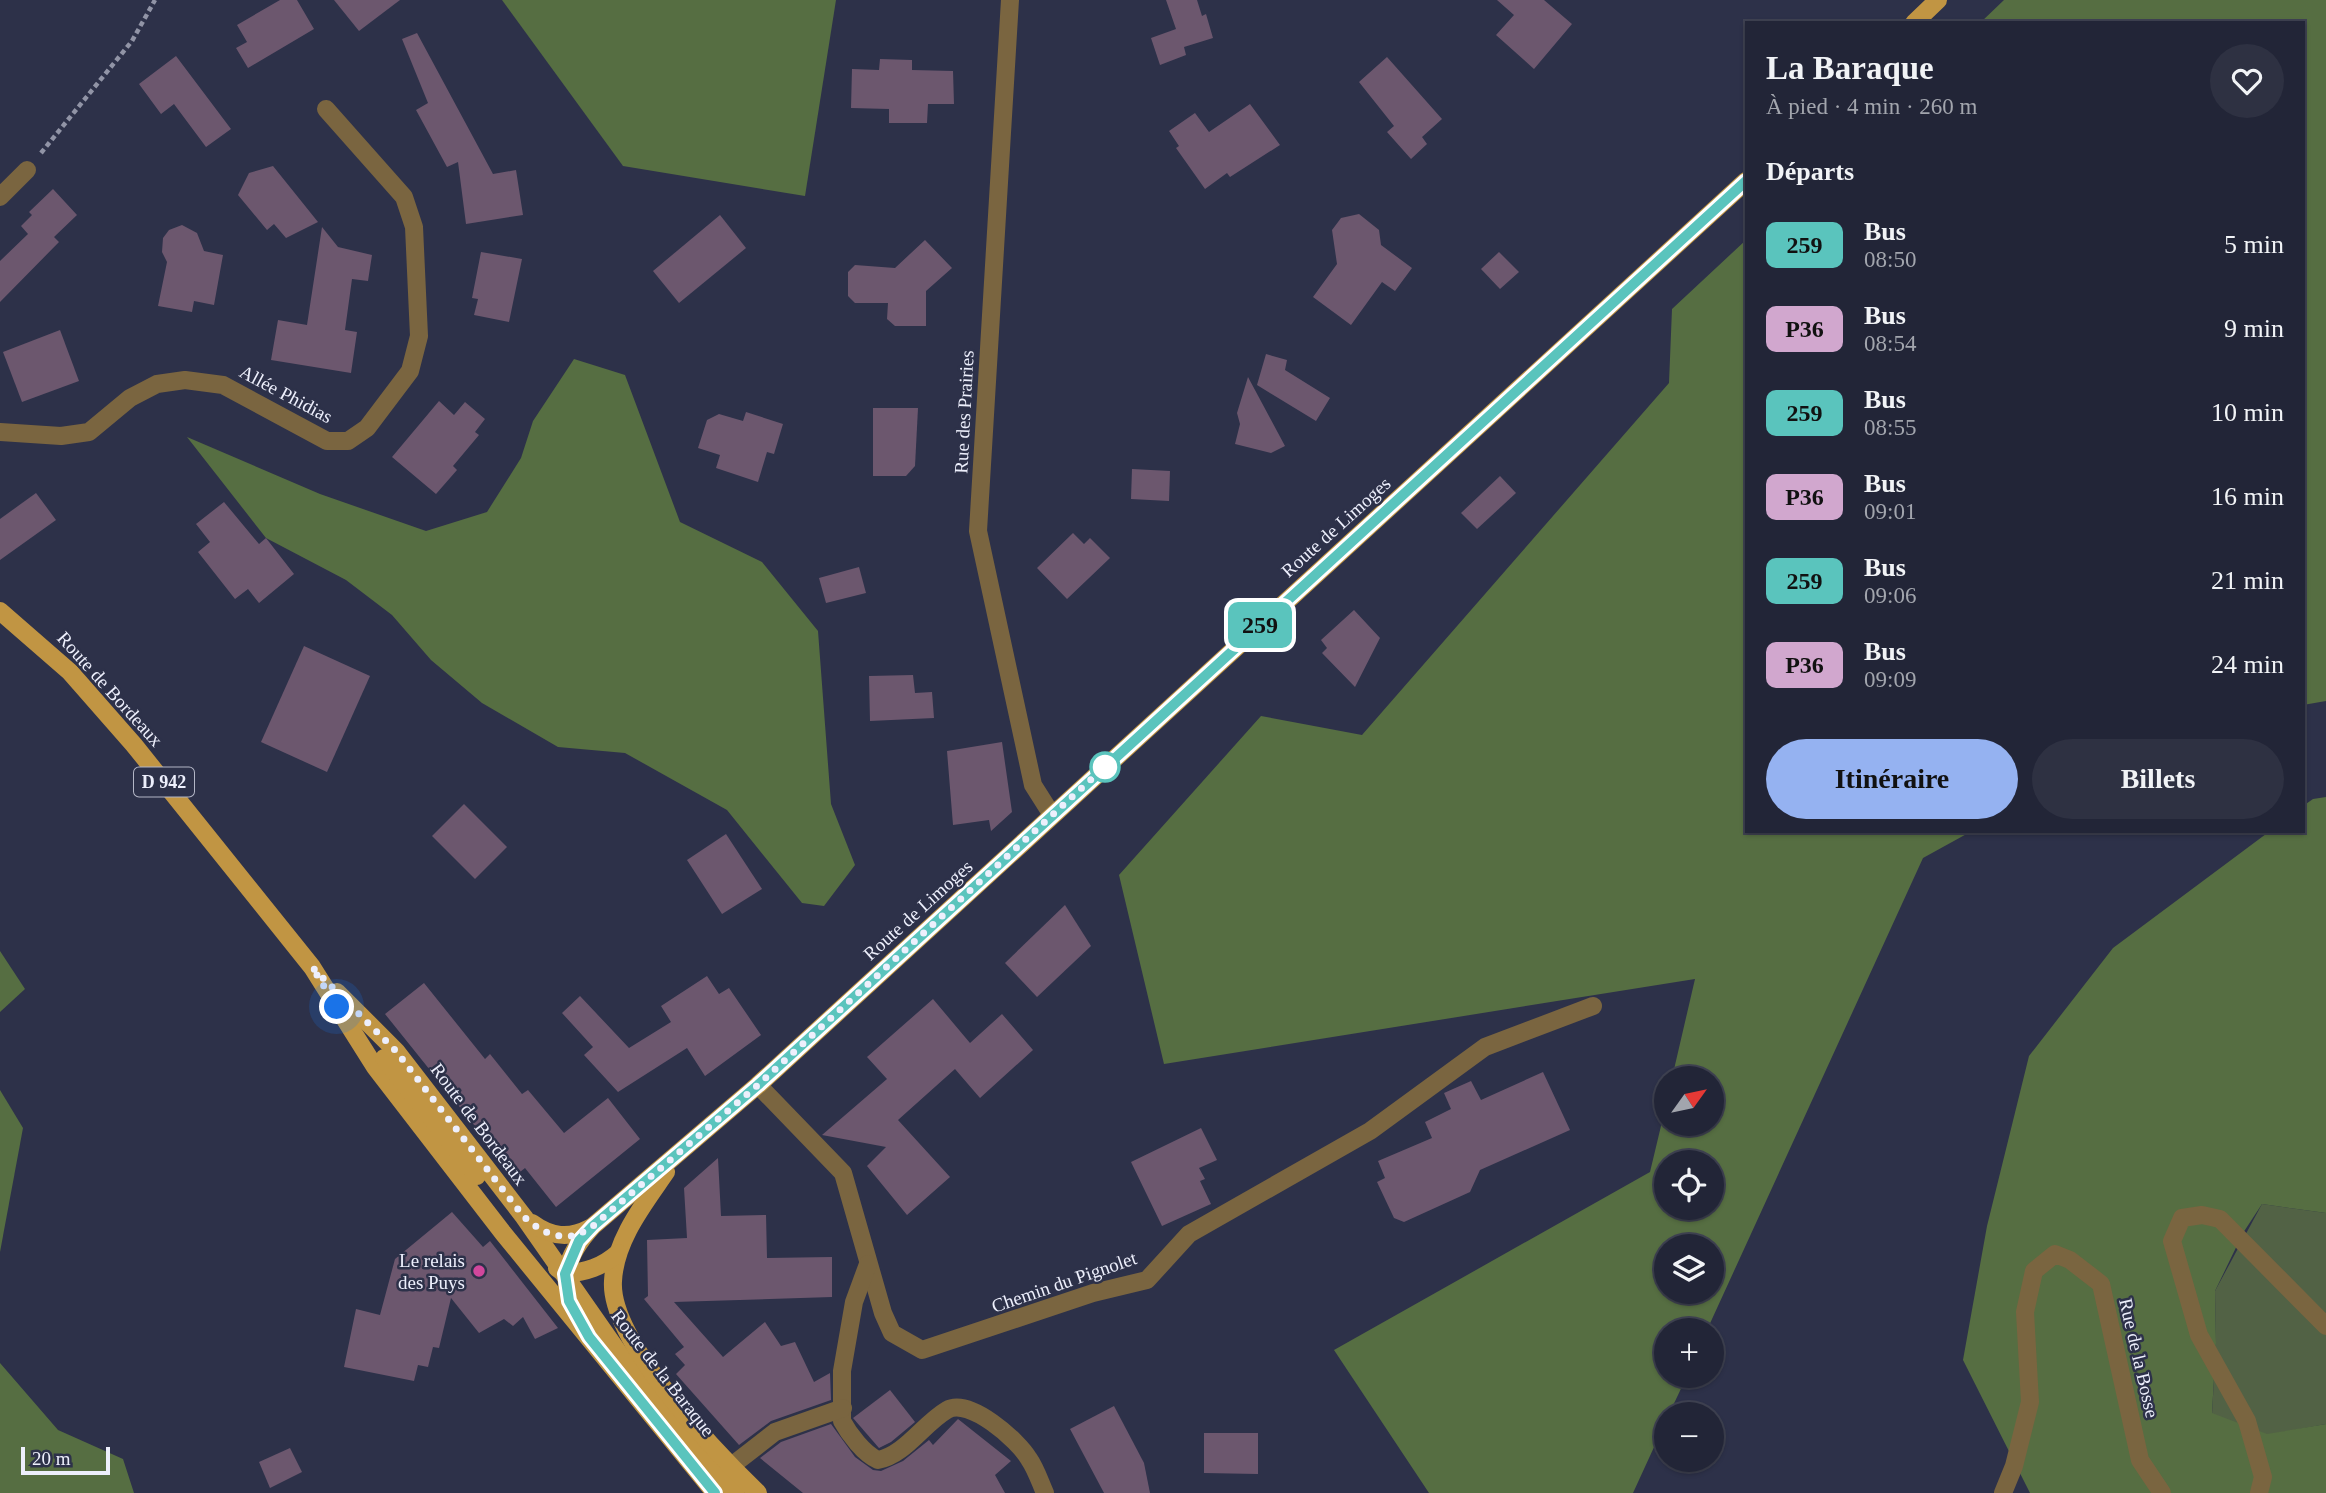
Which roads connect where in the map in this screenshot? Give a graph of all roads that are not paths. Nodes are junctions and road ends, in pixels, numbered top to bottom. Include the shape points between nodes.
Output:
1 (1010, 0) edge
2 (1938, 0) edge
3 (1916, 21) edge
4 (326, 109) dead end
5 (27, 170) road end
6 (1745, 182) edge
7 (0, 197) edge
8 (0, 432) edge
9 (0, 611) edge
10 (1052, 815) junction
11 (312, 967) junction
12 (1593, 1006) dead end
13 (758, 1085) junction
14 (675, 1158) junction
15 (524, 1217) junction
16 (593, 1226) junction
17 (618, 1253) junction
18 (868, 1264) junction
19 (565, 1274) junction
20 (2326, 1326) edge
21 (589, 1337) junction
22 (843, 1408) junction
23 (717, 1480) edge
24 (736, 1493) edge
25 (758, 1493) edge
26 (1045, 1493) edge
27 (2003, 1493) edge
28 (2162, 1493) edge
29 (2259, 1493) edge

1 - 10 street, Rue des Prairies via 978,531 1033,785
2 - 3 main road
4 - 8 street, Allée Phidias via 404,197 414,227 419,337 410,371 368,428 348,441 327,441 223,385 185,380 157,384 130,398 89,432 61,436
5 - 7 street
6 - 10 main road, Route de Limoges
9 - 11 main road, Route de Bordeaux / D 942 via 98,702
10 - 13 main road, Route de Limoges
11 - 15 main road, Route de Bordeaux / D 942 via 396,1051
11 - 19 main road via 538,1254
11 - 21 main road, Route de Bordeaux / D 942 via 375,1066
12 - 18 street, Chemin du Pignolet via 1485,1047 1370,1131 1189,1234 1147,1280 1093,1293 922,1350 892,1333
13 - 14 main road, Route de Limoges
13 - 18 street, Chemin du Pignolet via 842,1174
14 - 16 main road, Route de Limoges
14 - 17 main road, Route de Limoges via 629,1227
15 - 16 main road via 542,1231 560,1236 576,1236
15 - 19 main road, D 942
16 - 19 main road via 579,1241
17 - 19 main road via 594,1269
17 - 23 main road, Route de Limoges via 613,1293 628,1333
18 - 22 street via 854,1302 842,1371
19 - 21 main road via 569,1301
19 - 23 main road, Route de la Baraque via 622,1359
20 - 29 street via 2220,1219 2202,1215 2182,1218 2172,1241 2199,1335 2247,1421 2263,1477
21 - 23 main road, Route de la Baraque
22 - 23 street via 775,1432
22 - 26 street via 845,1427 878,1460 893,1454 950,1408 980,1413 1028,1457
23 - 24 main road, Route de la Baraque
23 - 25 main road
27 - 28 street, Rue de la Bosse via 2030,1402 2025,1312 2034,1271 2055,1254 2101,1284 2140,1460

